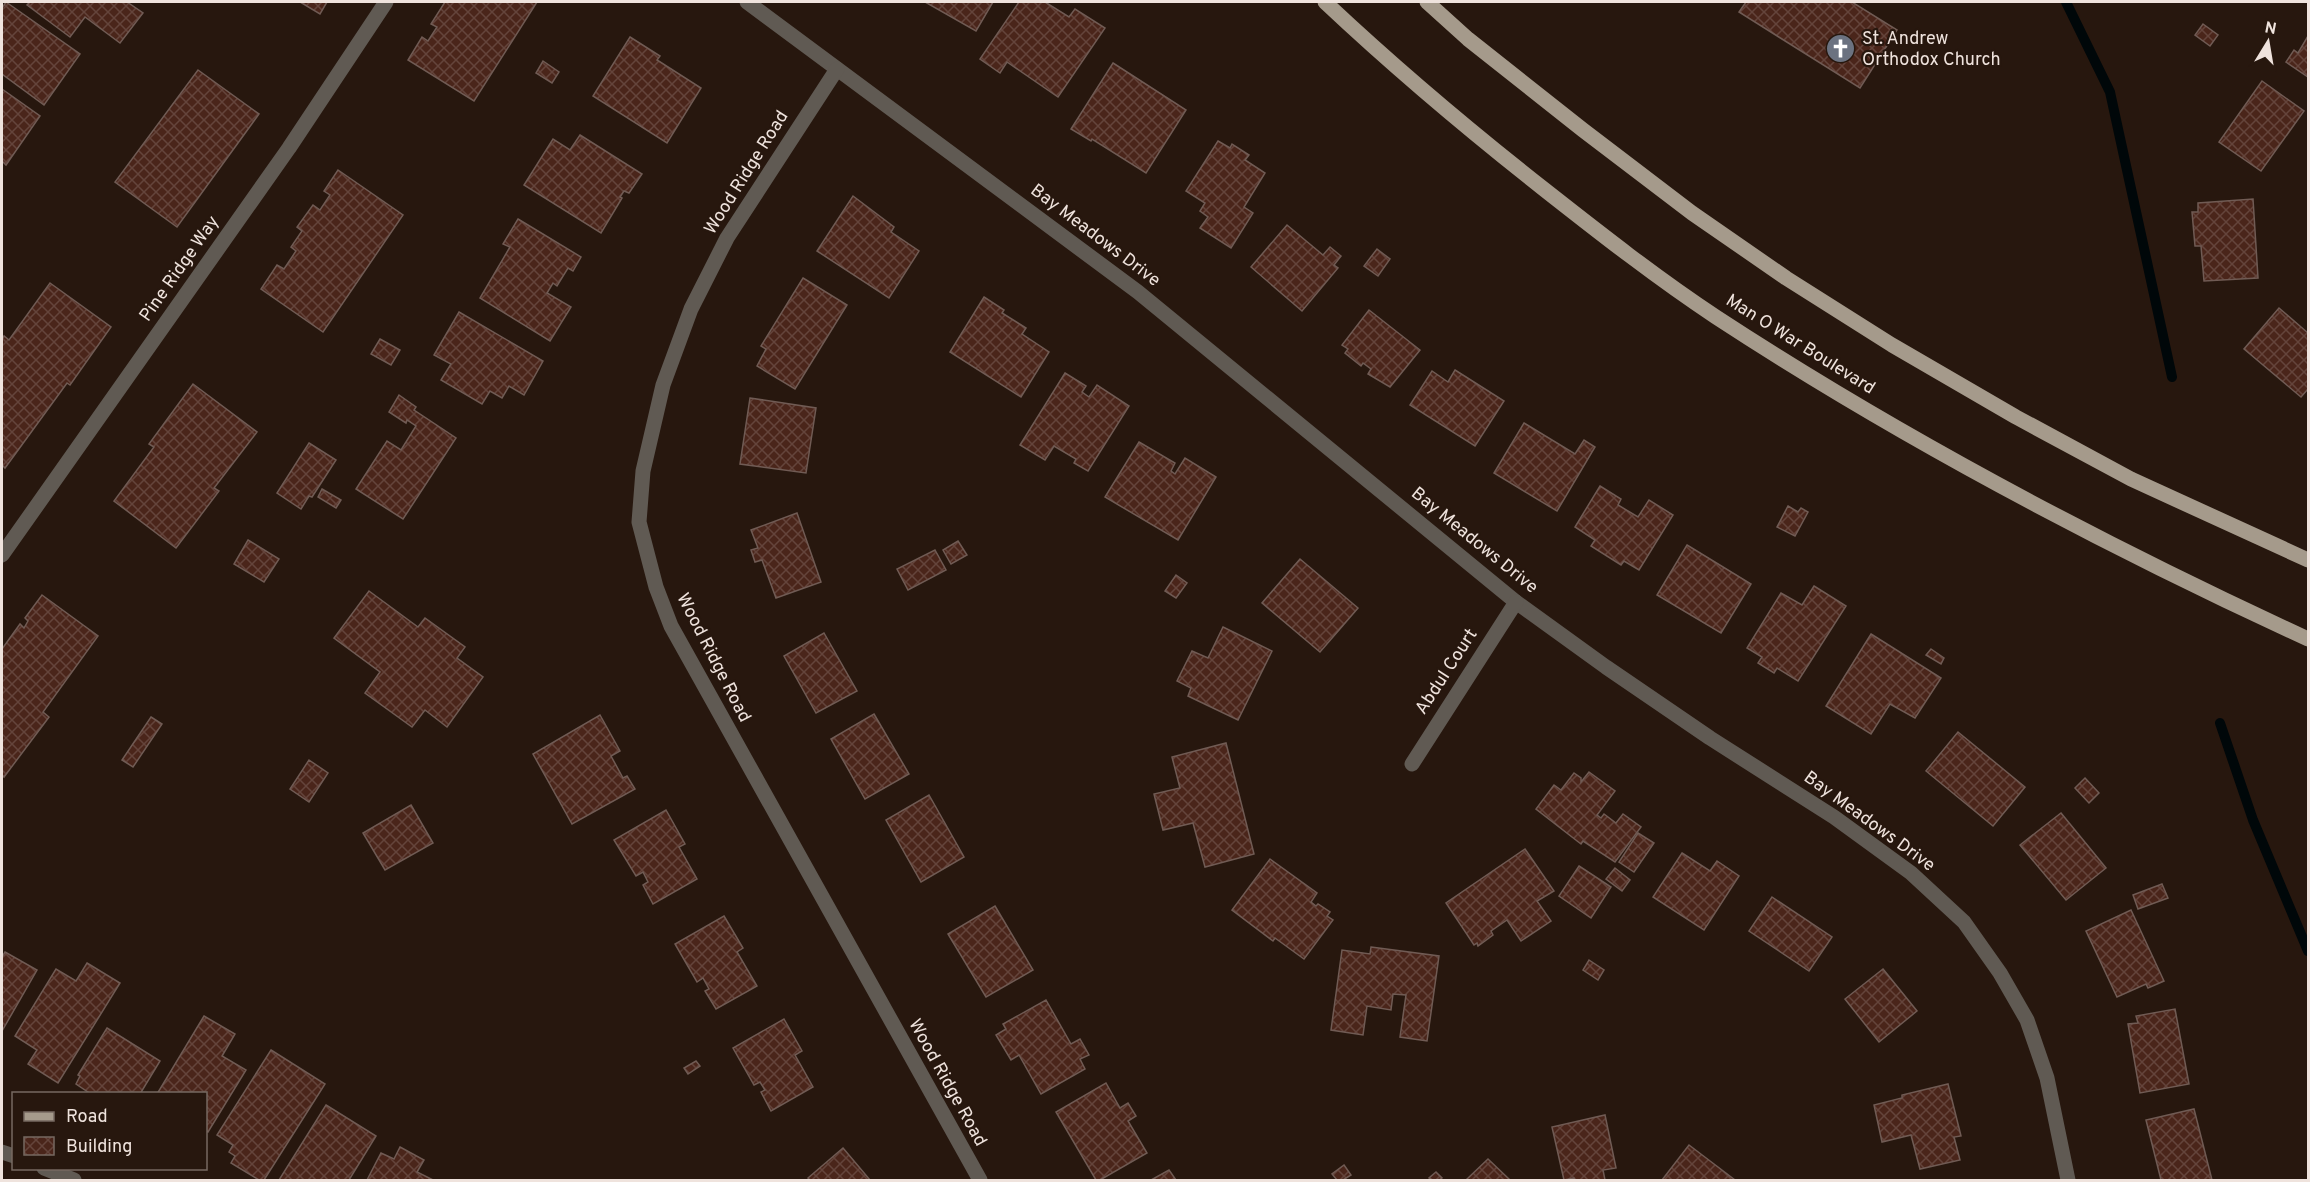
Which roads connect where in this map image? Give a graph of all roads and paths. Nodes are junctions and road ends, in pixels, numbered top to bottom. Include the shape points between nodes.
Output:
1 (386, 2) edge
2 (747, 2) edge
3 (1325, 2) edge
4 (1427, 2) edge
5 (837, 69) junction
6 (2, 555) edge
7 (2308, 561) edge
8 (1516, 602) junction
9 (2308, 639) edge
10 (1412, 764) dead end
11 (49, 1170) edge
12 (74, 1180) edge
13 (980, 1180) edge
14 (2068, 1180) edge

1 - 6 street, Pine Ridge Way via 289,148
2 - 5 street, Bay Meadows Drive
3 - 9 main road, Man O War Boulevard via 1485,142 1633,259 1714,316 1861,407 2043,509
4 - 7 main road via 1583,130 1786,278 1892,345 2110,468
5 - 8 street, Bay Meadows Drive via 1138,292
5 - 13 street, Wood Ridge Road via 727,238 691,309 663,385 644,471 639,522 671,626
8 - 10 street, Abdul Court
8 - 14 street, Bay Meadows Drive via 1691,725 1844,824 1911,873 1964,922 2027,1020 2047,1078
11 - 12 street

